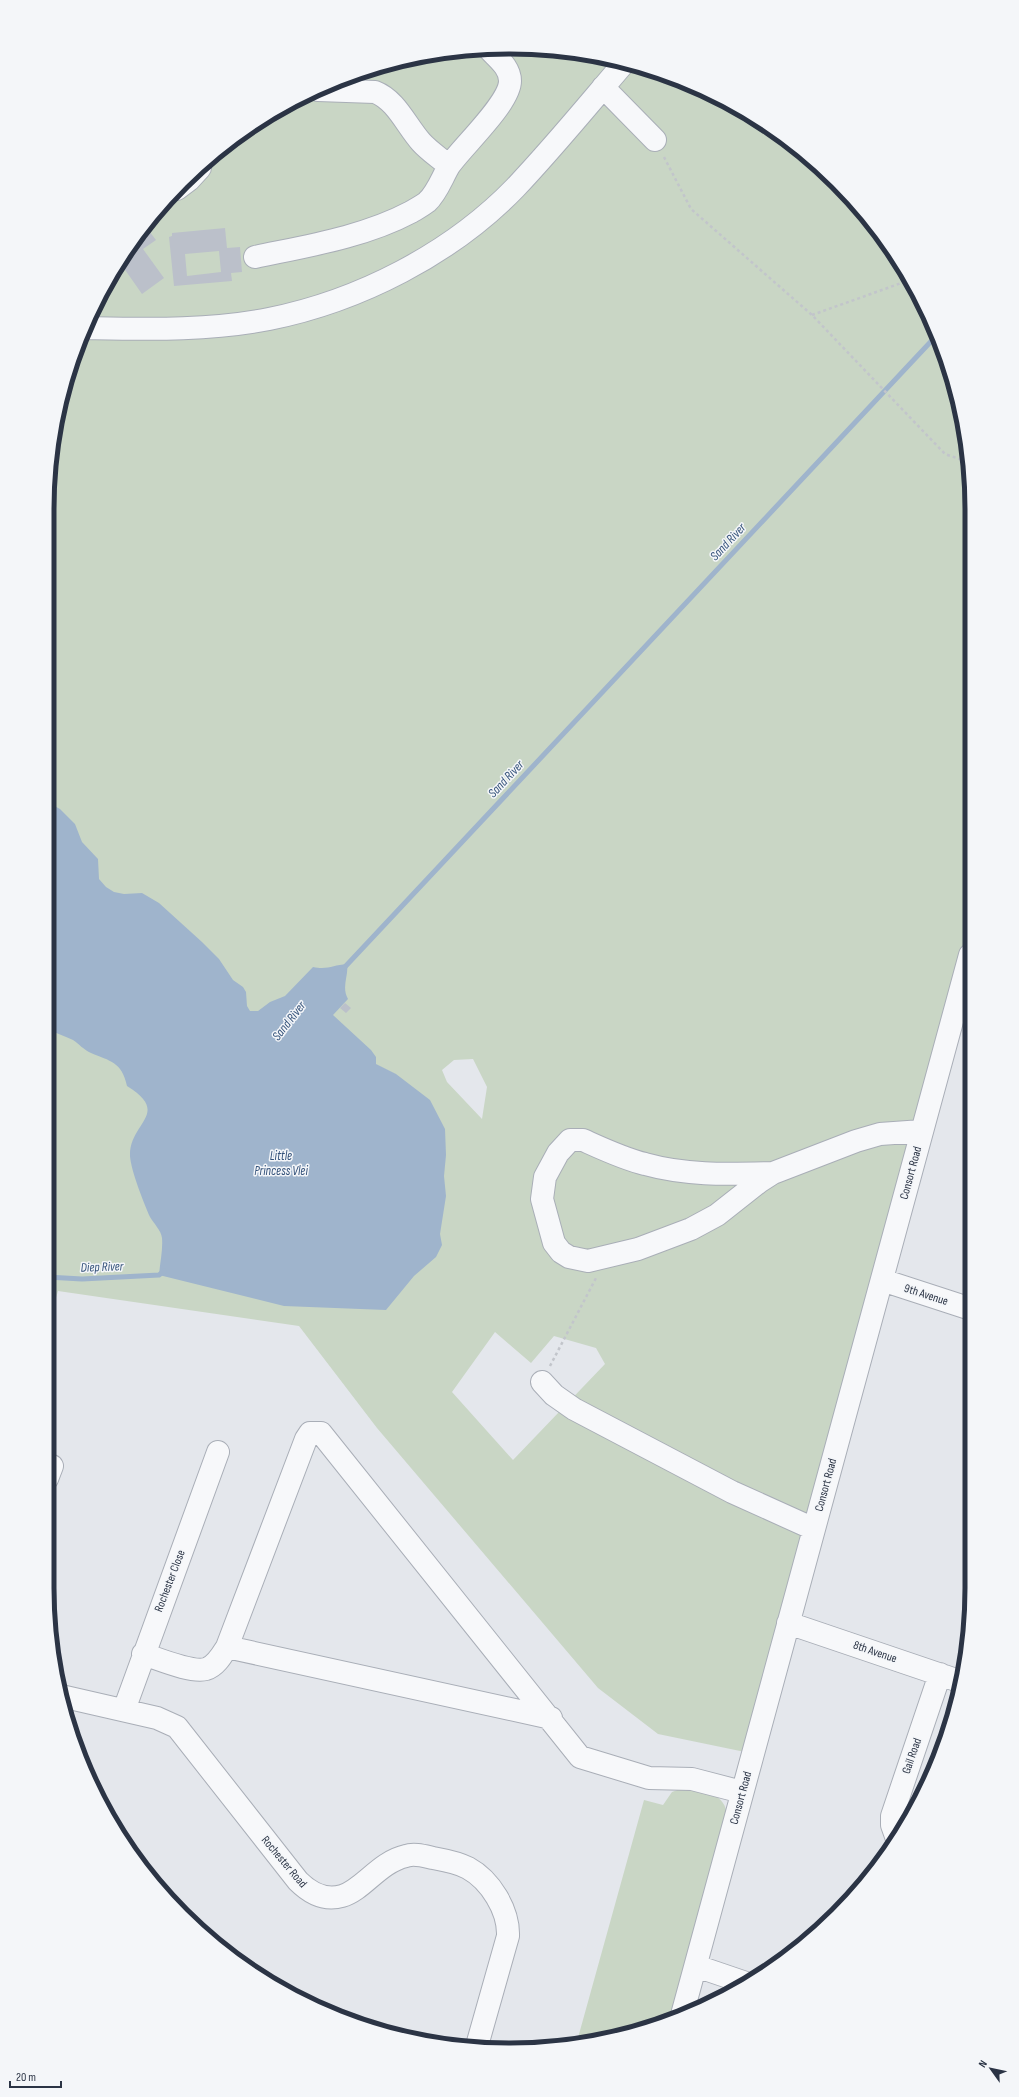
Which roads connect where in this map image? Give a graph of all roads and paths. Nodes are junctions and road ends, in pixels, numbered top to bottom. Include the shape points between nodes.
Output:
1 (495, 55) edge
2 (619, 68) edge
3 (603, 87) junction
4 (332, 90) edge
5 (656, 140) joint
6 (449, 166) junction
7 (255, 257) dead end
8 (904, 282) edge
9 (812, 315) junction
10 (92, 328) edge
11 (962, 460) edge
12 (965, 973) edge
13 (922, 1131) junction
14 (773, 1173) junction
15 (607, 1257) junction
16 (882, 1280) junction
17 (965, 1307) edge
18 (542, 1382) joint
19 (218, 1452) dead end
20 (814, 1529) junction
21 (788, 1623) junction
22 (227, 1647) junction
23 (143, 1654) junction
24 (940, 1674) junction
25 (518, 1678) junction
26 (955, 1680) edge
27 (68, 1698) edge
28 (496, 1706) junction
29 (124, 1710) junction
30 (551, 1718) junction
31 (742, 1792) junction
32 (894, 1831) edge
33 (696, 1966) junction
34 (740, 1980) edge
35 (684, 2008) edge
36 (478, 2042) edge

1 - 6 street via 509,74 507,93
2 - 3 street
3 - 5 street
3 - 10 street via 514,188 470,228 419,262 357,293 314,308 268,319 226,325
4 - 6 street via 382,94 421,142
5 - 9 path via 691,209
6 - 7 street via 427,202 384,225 328,241
8 - 9 path
9 - 11 path via 945,454
12 - 13 street, Consort Road
13 - 14 street via 880,1134
13 - 16 street, Consort Road
14 - 15 street via 717,1215 691,1229 663,1241
14 - 15 street via 724,1175 677,1170 645,1164 582,1140 570,1140 558,1153 542,1188 549,1231 554,1243 569,1257 588,1261
15 - 18 path
16 - 17 street, 9th Avenue
16 - 20 street, Consort Road
18 - 20 street via 554,1395 574,1409 725,1488
19 - 23 street, Rochester Close
20 - 21 street, Consort Road
21 - 24 street, 8th Avenue
21 - 31 street, Consort Road
22 - 23 street via 219,1660 207,1669 196,1669
22 - 25 street via 306,1439 310,1433 315,1432 321,1434
22 - 28 street
23 - 29 street, Rochester Close
24 - 26 street, 8th Avenue
24 - 32 street, Gail Road via 892,1816
25 - 28 street via 510,1697 504,1704
25 - 30 street
27 - 29 street, Rochester Road
28 - 30 street
29 - 36 street, Rochester Road via 157,1718 180,1729 298,1881 315,1895 343,1896 387,1863 412,1855 466,1867 487,1884 505,1913 509,1927
30 - 31 street via 580,1757 649,1778 692,1779
31 - 33 street, Consort Road
33 - 34 street
33 - 35 street, Consort Road

